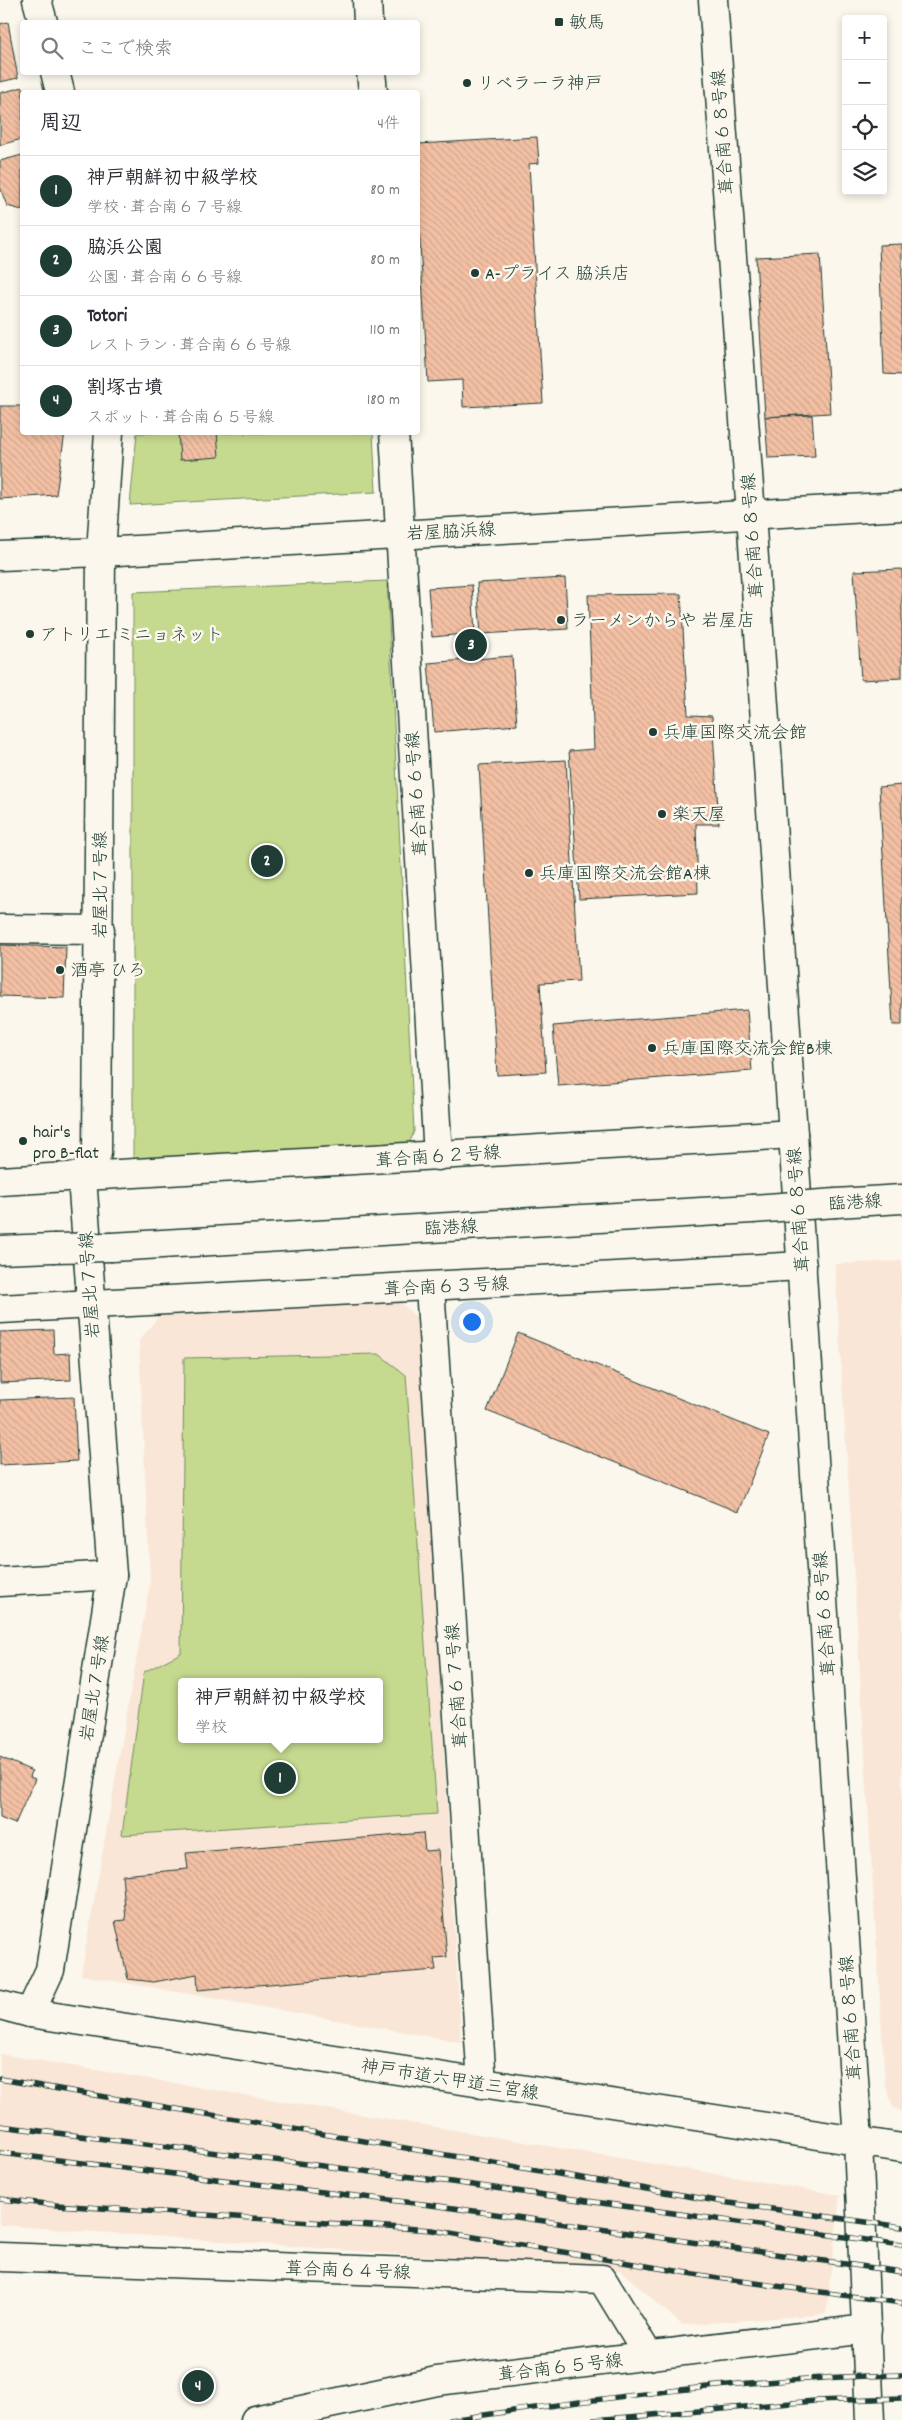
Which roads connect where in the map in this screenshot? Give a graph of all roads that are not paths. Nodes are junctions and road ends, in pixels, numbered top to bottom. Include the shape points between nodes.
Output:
1 (37, 0) edge
2 (367, 0) edge
3 (712, 0) edge
4 (42, 20) edge
5 (368, 20) edge
6 (56, 75) edge
7 (371, 75) edge
8 (60, 90) edge
9 (373, 90) edge
10 (109, 435) edge
11 (394, 435) edge
12 (902, 506) edge
13 (751, 514) junction
14 (400, 534) junction
15 (101, 552) junction
16 (0, 556) edge
17 (0, 929) edge
18 (100, 930) junction
19 (793, 1134) junction
20 (438, 1156) junction
21 (82, 1178) junction
22 (0, 1181) edge
23 (902, 1199) edge
24 (0, 1250) edge
25 (802, 1266) junction
26 (430, 1287) junction
27 (90, 1306) junction
28 (0, 1309) edge
29 (112, 1575) junction
30 (0, 1582) edge
31 (0, 2005) edge
32 (30, 2013) junction
33 (482, 2084) junction
34 (858, 2141) junction
35 (902, 2148) edge
36 (2, 2257) edge
37 (867, 2330) junction
38 (649, 2356) junction
39 (255, 2420) edge
40 (870, 2420) edge

1 - 4 street
2 - 5 street
3 - 13 street, 葺合南６８号線
6 - 8 street
7 - 9 street
10 - 15 street, 岩屋北７号線
11 - 14 street, 葺合南６６号線
12 - 13 street, 岩屋脇浜線
13 - 14 street, 岩屋脇浜線
13 - 19 street, 葺合南６８号線
14 - 15 street, 岩屋脇浜線
14 - 20 street, 葺合南６６号線
15 - 16 street, 岩屋脇浜線
15 - 18 street, 岩屋北７号線
17 - 18 street
18 - 21 street, 岩屋北７号線 via 97,1153
19 - 20 street, 葺合南６２号線
19 - 25 street, 葺合南６８号線
20 - 21 street, 葺合南６２号線
21 - 22 street, 葺合南６２号線
21 - 27 street, 岩屋北７号線
23 - 24 street, 臨港線, bridge via 112,1247
25 - 26 street, 葺合南６３号線
25 - 34 street, 葺合南６８号線
26 - 27 street, 葺合南６３号線
26 - 33 street, 葺合南６７号線
27 - 28 street, 葺合南６３号線
27 - 29 street, 岩屋北７号線
29 - 30 street
29 - 32 street, 岩屋北７号線 via 50,1970
31 - 32 street, 神戸市道六甲道三宮線
32 - 33 street, 神戸市道六甲道三宮線
33 - 34 street, 神戸市道六甲道三宮線
34 - 35 street, 神戸市道六甲道三宮線
34 - 37 street, 葺合南６８号線
36 - 38 street, 葺合南６４号線 via 602,2279
37 - 38 street, 葺合南６５号線
37 - 40 street, 葺合南６８号線
38 - 39 street, 葺合南６５号線 via 437,2381

